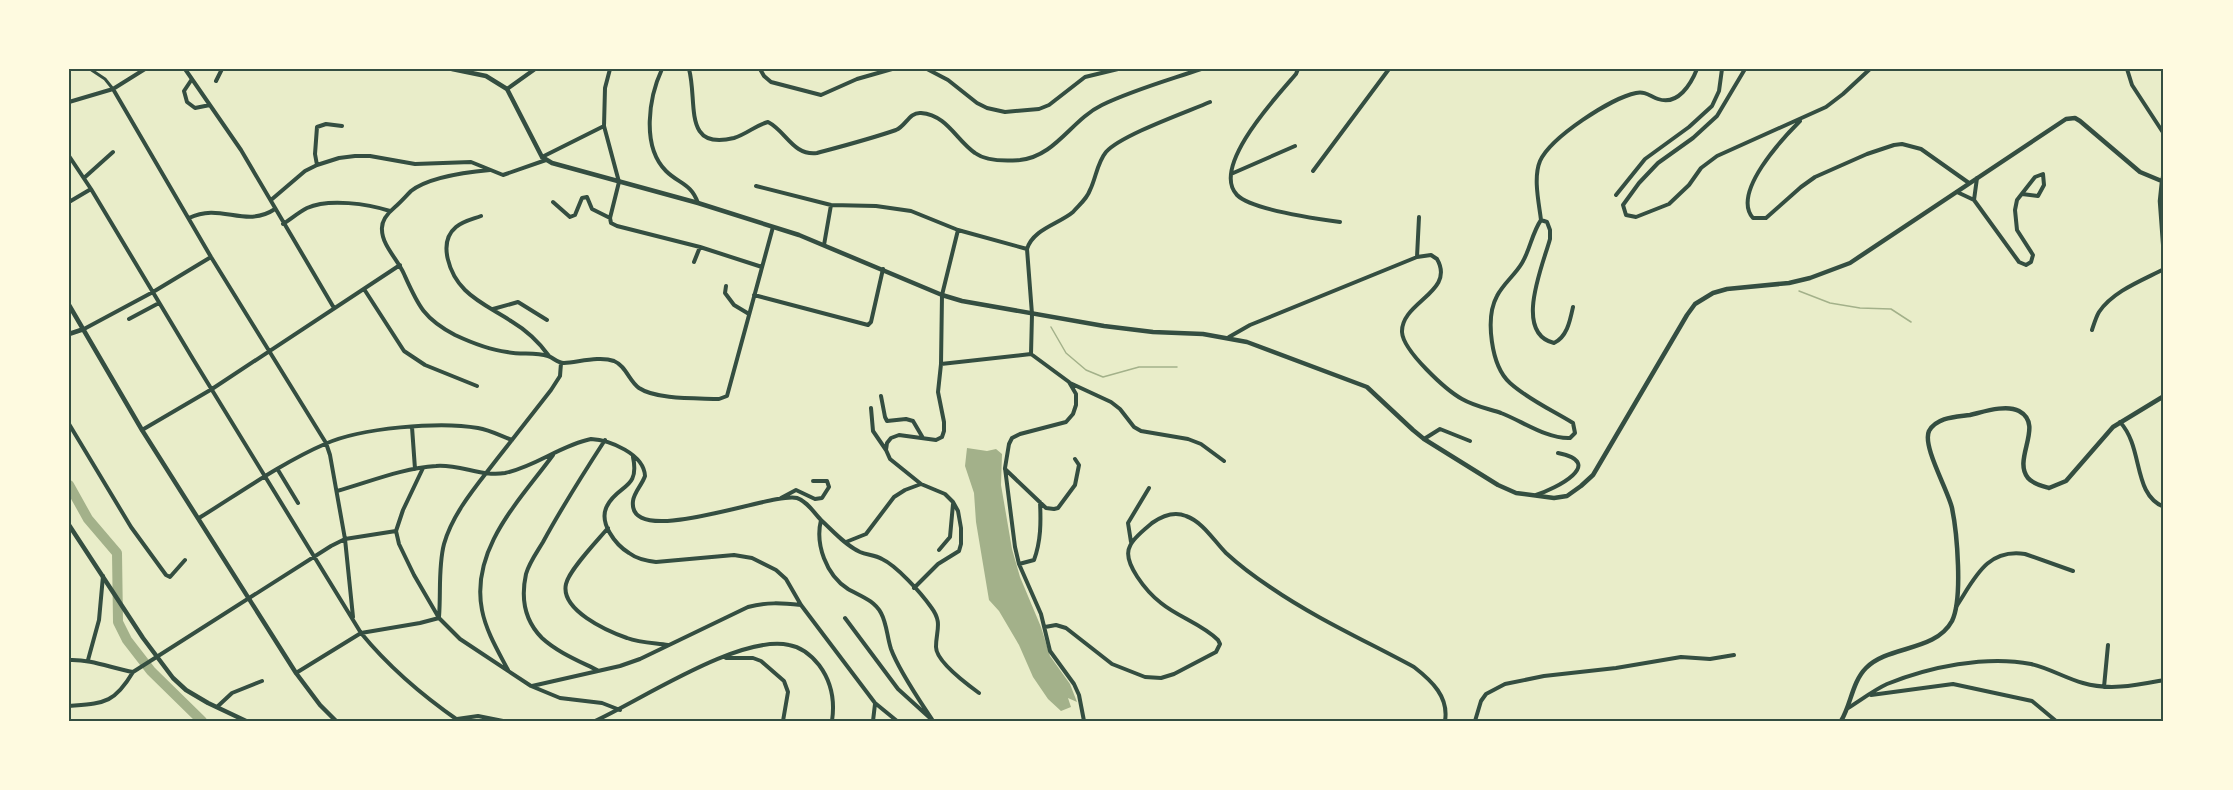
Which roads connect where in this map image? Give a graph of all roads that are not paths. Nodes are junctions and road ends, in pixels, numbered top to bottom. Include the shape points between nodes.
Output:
1 (90, 69) edge
2 (145, 69) edge
3 (185, 69) edge
4 (222, 69) edge
5 (452, 69) edge
6 (535, 69) edge
7 (610, 69) edge
8 (662, 69) edge
9 (689, 69) edge
10 (760, 69) edge
11 (892, 69) edge
12 (927, 69) edge
13 (1118, 69) edge
14 (1201, 69) edge
15 (1298, 69) edge
16 (1389, 69) edge
17 (1697, 69) edge
18 (1722, 69) edge
19 (1745, 69) edge
20 (1870, 69) edge
21 (2127, 69) edge
22 (192, 79) junction
23 (216, 81) dead end
24 (112, 89) junction
25 (507, 89) junction
26 (69, 102) edge
27 (1210, 102) dead end
28 (210, 105) junction
29 (1803, 119) junction
30 (342, 126) dead end
31 (604, 126) junction
32 (2164, 134) edge
33 (1295, 146) dead end
34 (113, 152) dead end
35 (69, 156) edge
36 (544, 158) junction
37 (317, 165) junction
38 (490, 170) junction
39 (2164, 170) edge
40 (1312, 171) dead end
41 (1230, 175) junction
42 (84, 178) junction
43 (1977, 178) junction
44 (619, 182) junction
45 (2163, 182) edge
46 (1969, 183) junction
47 (756, 186) dead end
48 (91, 189) junction
49 (1957, 192) junction
50 (2022, 194) junction
51 (1616, 195) dead end
52 (271, 200) junction
53 (1974, 200) junction
54 (69, 202) edge
55 (553, 202) dead end
56 (698, 203) junction
57 (831, 205) junction
58 (275, 209) junction
59 (390, 211) junction
60 (481, 216) dead end
61 (1419, 217) dead end
62 (189, 218) junction
63 (610, 218) junction
64 (1541, 220) junction
65 (1340, 222) dead end
66 (283, 224) junction
67 (773, 227) junction
68 (958, 230) junction
69 (824, 245) junction
70 (700, 247) junction
71 (1027, 249) junction
72 (2164, 255) edge
73 (211, 257) junction
74 (1417, 257) junction
75 (694, 262) dead end
76 (400, 265) junction
77 (762, 267) junction
78 (883, 269) junction
79 (2164, 269) edge
80 (726, 286) dead end
81 (364, 289) junction
82 (153, 292) junction
83 (754, 295) junction
84 (942, 295) junction
85 (159, 303) junction
86 (69, 305) edge
87 (1573, 307) dead end
88 (334, 308) junction
89 (492, 309) junction
90 (749, 314) junction
91 (1032, 314) junction
92 (129, 319) dead end
93 (547, 320) dead end
94 (84, 329) junction
95 (2092, 330) dead end
96 (69, 334) edge
97 (1229, 337) junction
98 (269, 351) junction
99 (1031, 354) junction
100 (550, 356) junction
101 (561, 363) junction
102 (941, 364) junction
103 (1069, 382) junction
104 (477, 386) dead end
105 (212, 389) junction
106 (881, 396) dead end
107 (2164, 396) edge
108 (871, 408) dead end
109 (2120, 422) junction
110 (69, 424) edge
111 (412, 427) junction
112 (142, 430) junction
113 (923, 438) junction
114 (1424, 439) junction
115 (513, 440) junction
116 (605, 440) junction
117 (1470, 441) dead end
118 (326, 443) junction
119 (886, 450) junction
120 (1558, 453) dead end
121 (553, 454) junction
122 (633, 456) junction
123 (1075, 459) dead end
124 (1224, 461) dead end
125 (423, 467) junction
126 (1005, 468) junction
127 (415, 469) junction
128 (278, 470) junction
129 (486, 474) junction
130 (265, 477) junction
131 (813, 481) dead end
132 (921, 484) junction
133 (1149, 488) dead end
134 (337, 491) junction
135 (1532, 496) junction
136 (780, 498) junction
137 (953, 502) junction
138 (1040, 502) junction
139 (298, 503) dead end
140 (2164, 507) edge
141 (199, 518) junction
142 (821, 520) junction
143 (69, 525) edge
144 (608, 528) junction
145 (396, 531) junction
146 (345, 539) junction
147 (846, 542) junction
148 (1131, 543) junction
149 (939, 550) dead end
150 (313, 556) junction
151 (185, 561) dead end
152 (1019, 564) junction
153 (2073, 571) dead end
154 (103, 576) junction
155 (914, 588) junction
156 (249, 598) junction
157 (351, 601) junction
158 (343, 603) junction
159 (801, 605) junction
160 (1956, 608) junction
161 (439, 618) junction
162 (845, 618) dead end
163 (354, 620) junction
164 (1045, 627) junction
165 (361, 633) junction
166 (669, 645) junction
167 (2109, 645) dead end
168 (1734, 655) dead end
169 (155, 658) junction
170 (721, 658) junction
171 (69, 660) edge
172 (88, 660) junction
173 (508, 670) junction
174 (597, 670) junction
175 (135, 671) junction
176 (296, 673) junction
177 (2164, 680) edge
178 (262, 681) dead end
179 (531, 686) junction
180 (2104, 687) junction
181 (979, 693) dead end
182 (1869, 695) junction
183 (875, 703) junction
184 (69, 706) edge
185 (216, 708) junction
186 (1848, 708) junction
187 (620, 710) junction
188 (457, 720) edge
189 (246, 721) edge
190 (336, 721) edge
191 (503, 721) edge
192 (595, 721) edge
193 (783, 721) edge
194 (832, 721) edge
195 (873, 721) edge
196 (897, 721) edge
197 (933, 721) edge
198 (1084, 721) edge
199 (1445, 721) edge
200 (1475, 721) edge
201 (1840, 721) edge
202 (2056, 721) edge

1 - 24 street
2 - 24 street
3 - 22 street
4 - 23 street
5 - 25 street via 486,76
6 - 25 street
7 - 31 street
8 - 56 street via 650,112 655,154 667,172 692,190
9 - 14 street via 695,122 709,139 736,137 768,122 796,148 804,153 817,153 897,130 913,114 923,113 944,121 975,153 1008,160 1036,156 1050,148 1103,104
10 - 11 street via 771,82 821,95
12 - 13 street via 977,103 1005,112 1039,109 1085,77
15 - 41 street via 1256,122
16 - 40 street
17 - 64 street via 1690,85 1678,96 1662,100 1646,93 1633,93 1589,114 1546,153 1538,172
18 - 51 street via 1712,106 1645,159
19 - 29 street via 1717,116 1639,183 1623,205 1626,215 1636,217 1662,208 1677,198 1701,168 1717,156
20 - 29 street via 1826,107
21 - 32 street via 2132,85
22 - 28 street
22 - 28 street via 184,91 187,102 195,108
24 - 26 street
24 - 62 street
25 - 36 street
27 - 71 street via 1107,151 1084,200 1032,239
28 - 52 street
29 - 46 street via 1774,148 1756,177 1748,201 1754,218 1766,218 1815,177 1894,145 1921,148
30 - 37 street via 317,127
31 - 36 street
31 - 44 street
33 - 41 street
34 - 42 street
35 - 42 street
36 - 38 street via 503,175
36 - 44 street
37 - 38 street via 339,158 370,156 415,164 471,162
37 - 52 street
38 - 59 street via 425,184 412,190
39 - 45 street
41 - 65 street via 1233,189 1249,202
42 - 48 street
43 - 45 street via 2066,119 2075,118 2140,172
43 - 46 street
43 - 53 street
44 - 56 street
44 - 63 street
45 - 72 street via 2160,201
46 - 49 street
47 - 57 street
48 - 54 street
48 - 82 street
49 - 53 street
49 - 135 street via 1850,263 1789,283 1727,290 1704,297 1691,309 1593,475 1567,496
50 - 50 street via 2035,177 2043,174 2044,185 2038,196
50 - 53 street via 2015,210 2017,230 2033,255 2026,265 2019,262
52 - 58 street
55 - 63 street via 570,217 575,215 582,198 587,197 592,209
56 - 67 street
57 - 68 street via 897,208
57 - 69 street
58 - 62 street via 256,218 214,212
58 - 66 street
59 - 66 street via 370,204 325,205 306,209
59 - 76 street via 381,230
60 - 89 street via 454,229 446,247 448,260 463,288
61 - 74 street
62 - 73 street
63 - 70 street via 617,226
64 - 74 street via 1522,264 1497,296 1490,324 1491,339 1509,382 1573,423 1575,433 1570,438 1551,435 1464,400 1445,387 1407,345 1402,332 1405,320 1429,297 1442,272 1431,255
64 - 87 street via 1547,222 1550,239 1531,313 1543,338 1554,343 1560,340 1568,328
66 - 88 street
67 - 69 street
67 - 77 street
68 - 71 street
68 - 84 street
69 - 78 street
70 - 75 street
70 - 77 street
71 - 91 street
73 - 82 street
73 - 98 street
74 - 97 street
76 - 81 street
76 - 100 street via 420,307 442,327 506,352
77 - 83 street
78 - 83 street via 870,324
78 - 84 street
79 - 95 street via 2104,306
80 - 90 street via 724,294 728,299
81 - 88 street
81 - 104 street via 404,351 425,365
82 - 85 street
82 - 94 street
83 - 90 street
84 - 91 street
84 - 102 street
85 - 92 street
85 - 105 street
86 - 94 street
88 - 98 street
89 - 93 street via 518,302
89 - 100 street via 533,337
90 - 101 street via 727,396 719,399 646,392 636,386 622,367 606,360
91 - 97 street via 1153,332
91 - 99 street
94 - 96 street
94 - 112 street
97 - 114 street via 1354,380 1367,387
98 - 105 street
98 - 118 street
99 - 102 street
99 - 103 street
100 - 101 street
101 - 115 street via 560,376
102 - 113 street via 938,392 944,431 936,440
103 - 124 street via 1111,402 1141,431 1188,439
103 - 126 street via 1076,394 1073,414 1066,422 1012,438
105 - 112 street
105 - 130 street
106 - 113 street via 887,421 914,421
107 - 109 street
108 - 119 street via 873,431
109 - 140 street via 2133,444 2149,497
109 - 160 street via 2066,481 2049,488 2028,478 2025,471 2029,426 2018,410 1945,419 1934,426 1928,435 1928,447 1955,522
110 - 151 street via 131,527 166,575 171,577
111 - 115 street via 481,428
111 - 118 street
111 - 127 street
112 - 141 street
113 - 119 street via 899,435 891,438
114 - 117 street via 1440,429
114 - 135 street via 1498,485
115 - 129 street
116 - 121 street via 582,441
116 - 122 street
116 - 174 street via 527,571 523,590 525,610 542,638
118 - 128 street
118 - 134 street
119 - 132 street via 890,459
120 - 135 street via 1577,460 1578,469 1566,482
121 - 129 street via 515,470
121 - 173 street via 499,528 486,553 482,610
122 - 136 street via 642,464 645,476 633,506 635,512 653,522 693,518
122 - 144 street via 631,482 605,511
123 - 138 street via 1075,485 1062,502 1054,509
125 - 127 street
125 - 129 street via 455,466
125 - 145 street
126 - 138 street
126 - 152 street
127 - 134 street
128 - 130 street
128 - 139 street
129 - 161 street via 461,508 444,545
130 - 141 street
130 - 150 street
131 - 136 street via 827,482 829,487 822,498 814,499 796,490
132 - 137 street via 945,494
132 - 147 street via 894,497 866,534
133 - 148 street via 1128,523
134 - 146 street
136 - 142 street via 805,502
137 - 149 street via 950,537
137 - 155 street via 961,528 959,551 938,564
138 - 152 street via 1037,552 1034,560
141 - 156 street
142 - 147 street
142 - 197 street via 818,539 822,554 839,581 880,611 891,650
143 - 154 street
144 - 159 street via 616,543 645,560 734,555 752,558 786,579
144 - 166 street via 569,576 565,585 568,603 575,611 628,639
145 - 146 street
145 - 161 street via 414,575
146 - 150 street
146 - 157 street
147 - 155 street via 862,553 882,558
148 - 164 street via 1128,559 1139,578 1161,602 1214,636 1220,644 1216,652 1174,674 1145,677 1112,664 1066,628
148 - 199 street via 1164,516 1187,516 1268,586 1414,667 1443,698
150 - 156 street
150 - 158 street
152 - 164 street
153 - 160 street via 2025,554 2002,556 1979,570
154 - 169 street
154 - 172 street via 99,620
155 - 181 street via 937,619 938,654
156 - 169 street
156 - 176 street
157 - 158 street
157 - 163 street
158 - 163 street
159 - 166 street via 761,603
159 - 183 street
160 - 186 street via 1952,620 1938,635 1891,653 1866,668
161 - 165 street
161 - 173 street via 460,639
162 - 197 street via 898,689
163 - 165 street
164 - 198 street via 1050,651 1079,695
165 - 176 street
165 - 188 street via 413,686
166 - 174 street via 640,659
167 - 180 street
168 - 200 street via 1710,659 1681,657 1505,684 1486,694
169 - 175 street
169 - 185 street via 186,690
170 - 187 street
170 - 193 street via 753,658 784,681 788,692
170 - 194 street via 765,644 800,648 813,657 828,681
171 - 172 street
172 - 175 street via 113,669
173 - 179 street
174 - 179 street
175 - 184 street via 114,698
176 - 190 street
177 - 180 street
178 - 185 street via 232,693
179 - 187 street via 560,698 602,703
180 - 182 street via 2033,665 1970,662 1902,679
182 - 186 street
182 - 202 street via 1953,684 2032,701
183 - 195 street
183 - 196 street
185 - 189 street
186 - 201 street
187 - 192 street
188 - 191 street via 486,716

